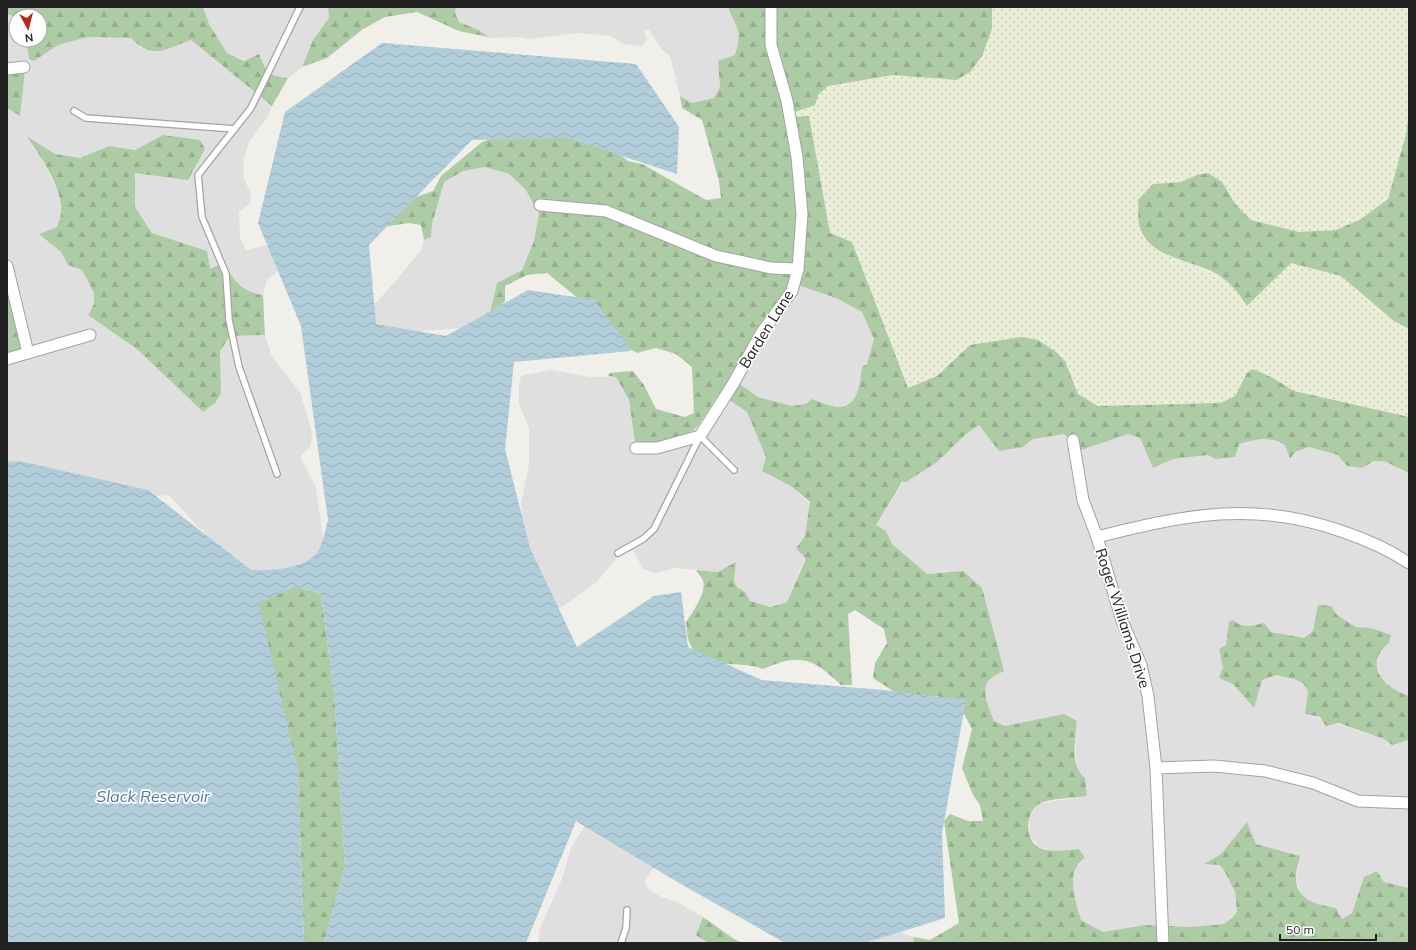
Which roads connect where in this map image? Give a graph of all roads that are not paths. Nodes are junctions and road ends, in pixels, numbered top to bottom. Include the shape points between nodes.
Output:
1 (300, 7) edge
2 (771, 7) edge
3 (24, 67) dead end
4 (7, 70) edge
5 (74, 111) dead end
6 (235, 128) junction
7 (540, 205) dead end
8 (7, 266) edge
9 (798, 269) junction
10 (90, 335) dead end
11 (28, 352) junction
12 (7, 359) edge
13 (700, 436) junction
14 (1073, 440) dead end
15 (636, 448) dead end
16 (734, 470) dead end
17 (277, 474) dead end
18 (1097, 537) junction
19 (618, 553) dead end
20 (1409, 564) edge
21 (1156, 768) junction
22 (1409, 803) edge
23 (627, 910) dead end
24 (621, 943) edge
25 (1163, 943) edge

1 - 6 lane via 251,108
2 - 9 street, Barden Lane via 771,45 797,157 802,214
3 - 4 street
5 - 6 lane via 86,118
6 - 17 lane via 198,175 202,217 226,274 229,320 239,367
7 - 9 street via 606,211 716,256 771,268
8 - 11 street
9 - 13 street, Barden Lane via 792,291 762,332
10 - 11 street
11 - 12 street
13 - 15 street via 657,448
13 - 16 lane
13 - 19 lane via 654,529 643,540
14 - 18 street, Roger Williams Drive via 1083,500
18 - 20 street via 1196,516 1242,512 1271,514 1321,524 1357,536
18 - 21 street, Roger Williams Drive via 1122,621 1141,665 1153,732
21 - 22 street via 1214,766 1265,771 1313,783 1358,800
21 - 25 street, Roger Williams Drive
23 - 24 lane via 626,928

